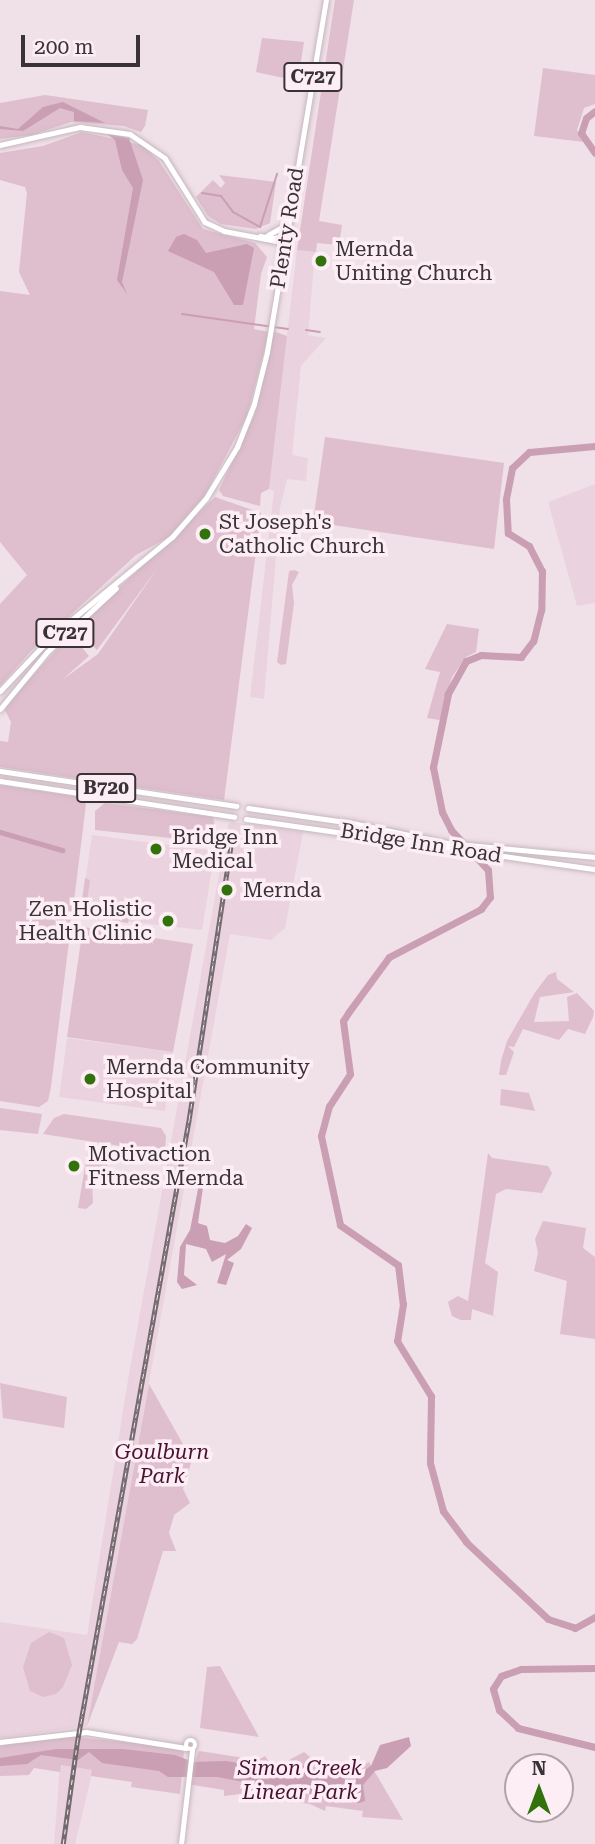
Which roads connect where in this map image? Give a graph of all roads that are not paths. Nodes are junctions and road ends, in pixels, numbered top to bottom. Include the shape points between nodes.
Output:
1 (326, 0) edge
2 (0, 145) edge
3 (300, 155) junction
4 (285, 224) junction
5 (256, 236) junction
6 (264, 236) junction
7 (284, 241) junction
8 (139, 566) junction
9 (0, 691) edge
10 (0, 709) edge
11 (0, 771) edge
12 (0, 782) edge
13 (94, 786) junction
14 (93, 796) junction
15 (236, 806) dead end
16 (248, 808) dead end
17 (265, 810) junction
18 (234, 817) dead end
19 (246, 819) dead end
20 (263, 822) junction
21 (554, 851) junction
22 (595, 857) edge
23 (550, 862) junction
24 (595, 869) edge
25 (0, 1742) edge
26 (181, 1844) edge

1 - 3 main road, Plenty Road / C727
2 - 5 street via 80,127 130,134 165,158 205,222
3 - 4 main road, Plenty Road / C727
3 - 7 main road, Plenty Road / C727
4 - 6 street via 281,231
4 - 7 main road, Plenty Road / C727
5 - 6 street
5 - 7 street
6 - 7 street
7 - 8 main road, Plenty Road / C727 via 272,326 254,404 231,459 195,512
8 - 9 main road, Plenty Road / C727 via 53,635
8 - 10 main road, Plenty Road / C727 via 47,652
11 - 13 main road, B720
12 - 14 main road, B720
13 - 14 main road
13 - 15 main road, B720
14 - 18 main road, B720
16 - 17 main road, Bridge Inn Road
17 - 20 main road
17 - 21 main road, Bridge Inn Road via 484,847
19 - 20 main road, Bridge Inn Road
20 - 23 main road, Bridge Inn Road
21 - 22 main road, Bridge Inn Road
21 - 23 main road
23 - 24 main road, Bridge Inn Road
25 - 26 street via 86,1732 188,1747

